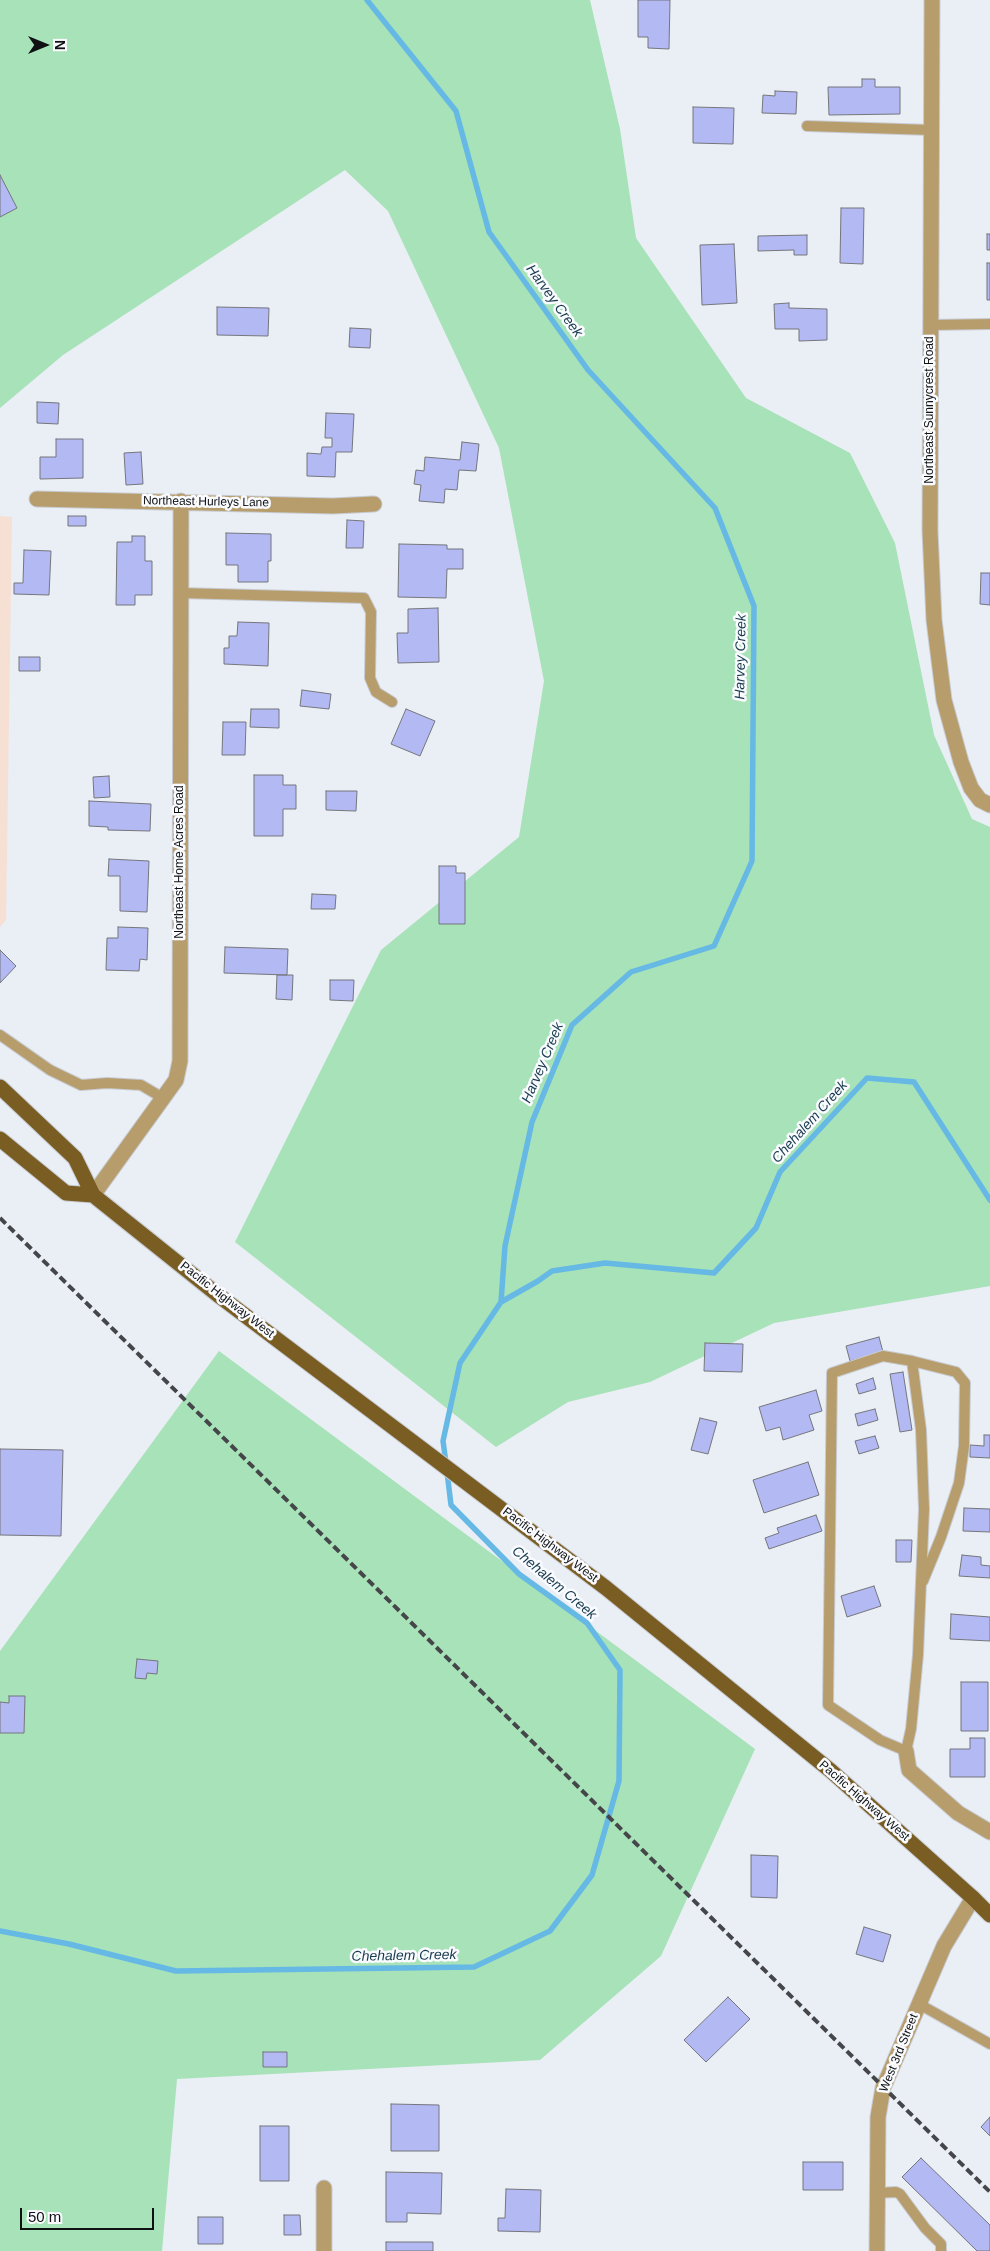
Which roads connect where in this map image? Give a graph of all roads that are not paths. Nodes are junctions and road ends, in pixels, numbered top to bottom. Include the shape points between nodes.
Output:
1 (932, 0) edge
2 (807, 126) dead end
3 (931, 130) junction
4 (990, 324) edge
5 (930, 325) junction
6 (38, 499) dead end
7 (181, 501) junction
8 (374, 504) dead end
9 (180, 593) junction
10 (392, 702) dead end
11 (990, 805) edge
12 (0, 1035) edge
13 (0, 1087) edge
14 (163, 1098) junction
15 (0, 1139) edge
16 (93, 1195) junction
17 (912, 1361) junction
18 (921, 1587) junction
19 (906, 1751) junction
20 (990, 1832) edge
21 (973, 1898) junction
22 (990, 1915) edge
23 (919, 2004) junction
24 (990, 2043) edge
25 (324, 2188) dead end
26 (877, 2193) junction
27 (324, 2251) edge
28 (877, 2251) edge
29 (941, 2251) edge

1 - 3 street, Northeast Sunnycrest Road
2 - 3 lane
3 - 5 street, Northeast Sunnycrest Road
4 - 5 lane
5 - 11 street, Northeast Sunnycrest Road via 930,531 940,670 960,762 971,788 980,800
6 - 7 street, Northeast Hurleys Lane
7 - 8 street, Northeast Hurleys Lane via 333,506
7 - 9 street, Northeast Home Acres Road
9 - 10 lane via 364,598 371,612 370,678 376,692
9 - 14 street, Northeast Home Acres Road via 180,1061 176,1080
12 - 14 lane via 50,1070 81,1085 141,1086
13 - 16 main road, Pacific Highway West via 75,1158
14 - 16 street, Northeast Home Acres Road
15 - 16 main road via 66,1193
16 - 21 main road, Pacific Highway West via 218,1295 606,1588 831,1771
17 - 18 lane via 922,1440
17 - 18 lane via 956,1372 965,1383 964,1446 959,1483
17 - 19 lane via 883,1356 832,1373 828,1705 880,1740
18 - 19 lane via 916,1683
19 - 20 street via 909,1770 958,1813
21 - 22 main road, Pacific Highway West
21 - 23 street, West 3rd Street via 944,1946
23 - 24 lane
23 - 26 street, West 3rd Street via 883,2088 878,2117
25 - 27 street
26 - 28 street, West 3rd Street
26 - 29 lane via 900,2194 941,2244

